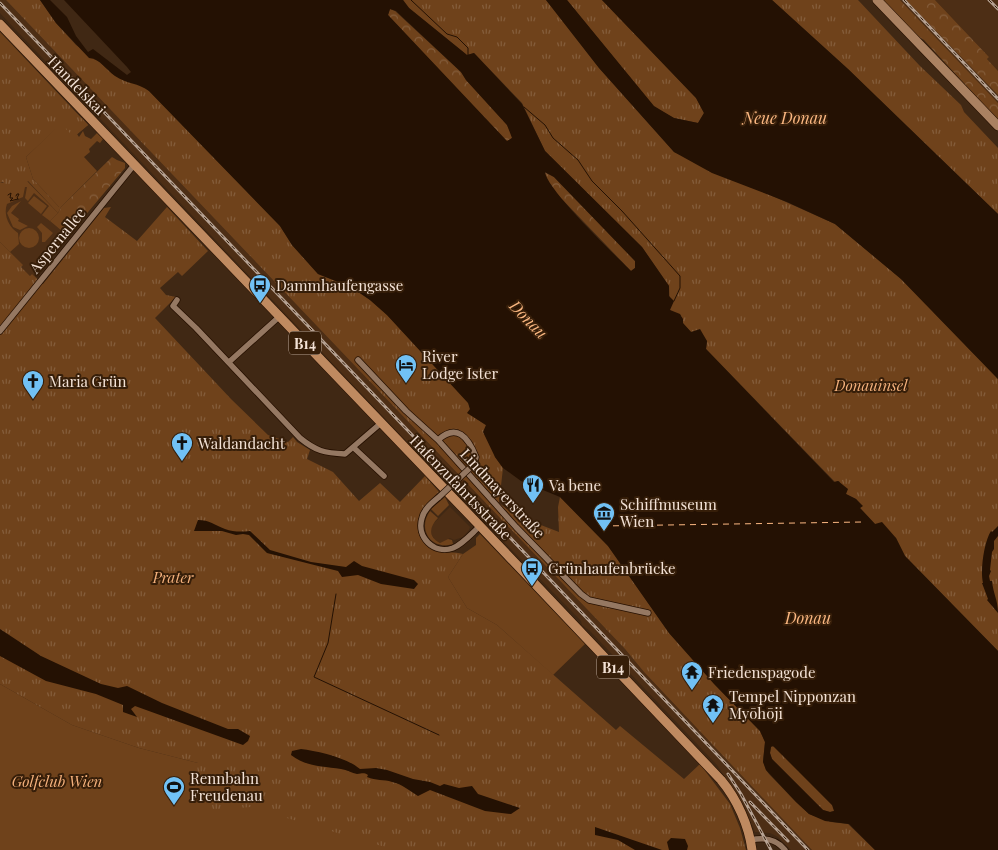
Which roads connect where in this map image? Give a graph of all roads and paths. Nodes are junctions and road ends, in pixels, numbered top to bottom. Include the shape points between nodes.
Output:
1 (877, 0) edge
2 (0, 24) edge
3 (998, 126) edge
4 (134, 165) junction
5 (177, 300) dead end
6 (280, 316) junction
7 (0, 331) edge
8 (358, 360) dead end
9 (229, 362) junction
10 (381, 423) junction
11 (438, 440) junction
12 (354, 448) junction
13 (384, 476) dead end
14 (480, 526) junction
15 (648, 614) dead end
16 (751, 840) junction
17 (752, 850) edge
18 (785, 850) edge

1 - 3 main road
2 - 4 main road, Handelskai / B14
4 - 6 main road, Hafenzufahrtsstraße / B14
4 - 7 street, Aspernallee
5 - 9 street via 173,306
6 - 9 street
6 - 10 main road, Hafenzufahrtsstraße / B14
8 - 11 street, Lindmayerstraße
9 - 12 street via 313,448 334,454 345,454
10 - 12 street
10 - 14 main road, Hafenzufahrtsstraße / B14
11 - 14 street, bridge via 445,433 458,432 476,457 471,467 424,512 420,523 423,538 435,548 448,550
11 - 15 street, Lindmayerstraße via 516,527 589,600
12 - 13 street
14 - 16 main road, Hafenzufahrtsstraße / B14 via 720,780 736,804
16 - 17 main road, B14
16 - 18 street via 775,841

